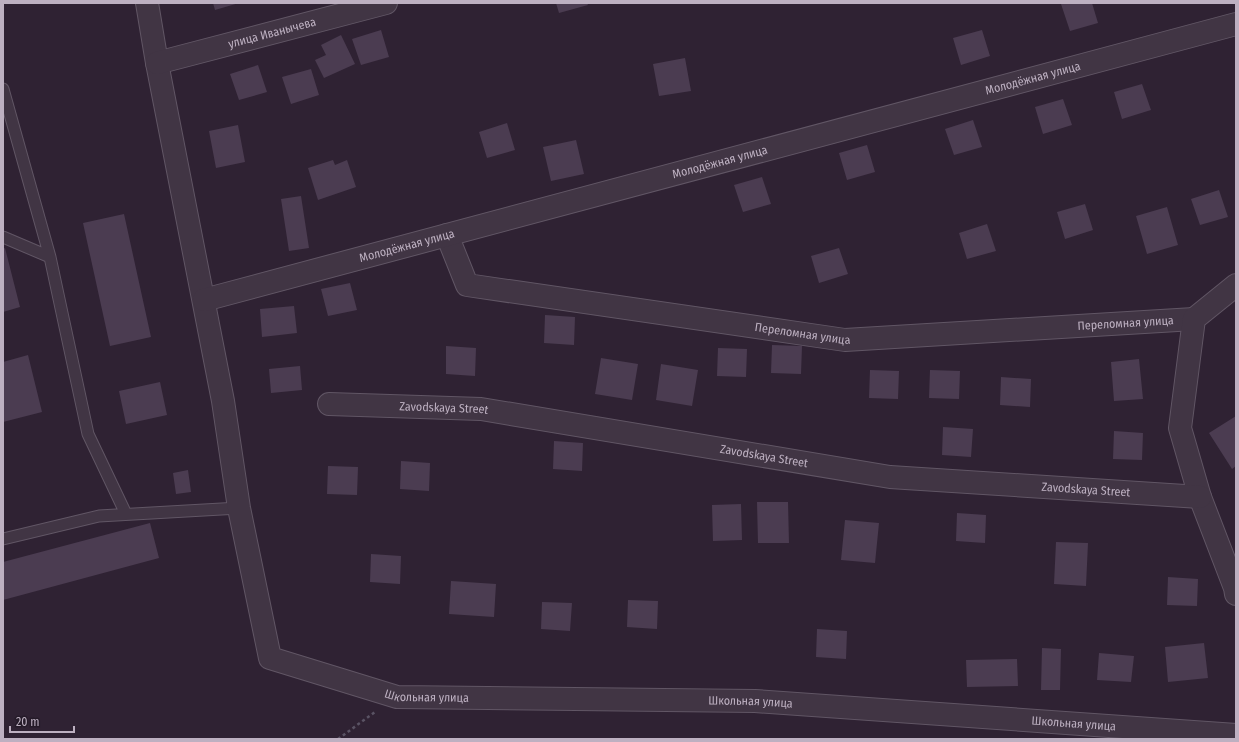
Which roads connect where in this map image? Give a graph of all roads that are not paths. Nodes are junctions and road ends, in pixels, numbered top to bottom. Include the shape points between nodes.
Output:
1 (147, 3) edge
2 (386, 3) edge
3 (1236, 24) edge
4 (157, 63) junction
5 (3, 89) edge
6 (447, 235) junction
7 (3, 237) edge
8 (50, 258) junction
9 (1236, 285) edge
10 (204, 300) junction
11 (1194, 319) junction
12 (329, 404) dead end
13 (1200, 497) junction
14 (239, 508) junction
15 (126, 514) junction
16 (3, 539) edge
17 (1236, 590) edge
18 (1236, 735) edge

1 - 4 street
2 - 4 street, улица Иванычева
3 - 6 street, Молодёжная улица
4 - 10 street
5 - 8 lane
6 - 10 street, Молодёжная улица
6 - 11 street, Переломная улица via 467,285 845,340
7 - 8 lane
8 - 15 lane via 88,434
9 - 11 street
10 - 14 street
11 - 13 street via 1180,428
12 - 13 street, Zavodskaya Street via 481,409 890,477
13 - 17 street
14 - 15 lane
14 - 18 street, Школьная улица via 270,658 397,697 755,701
15 - 16 lane via 99,516

